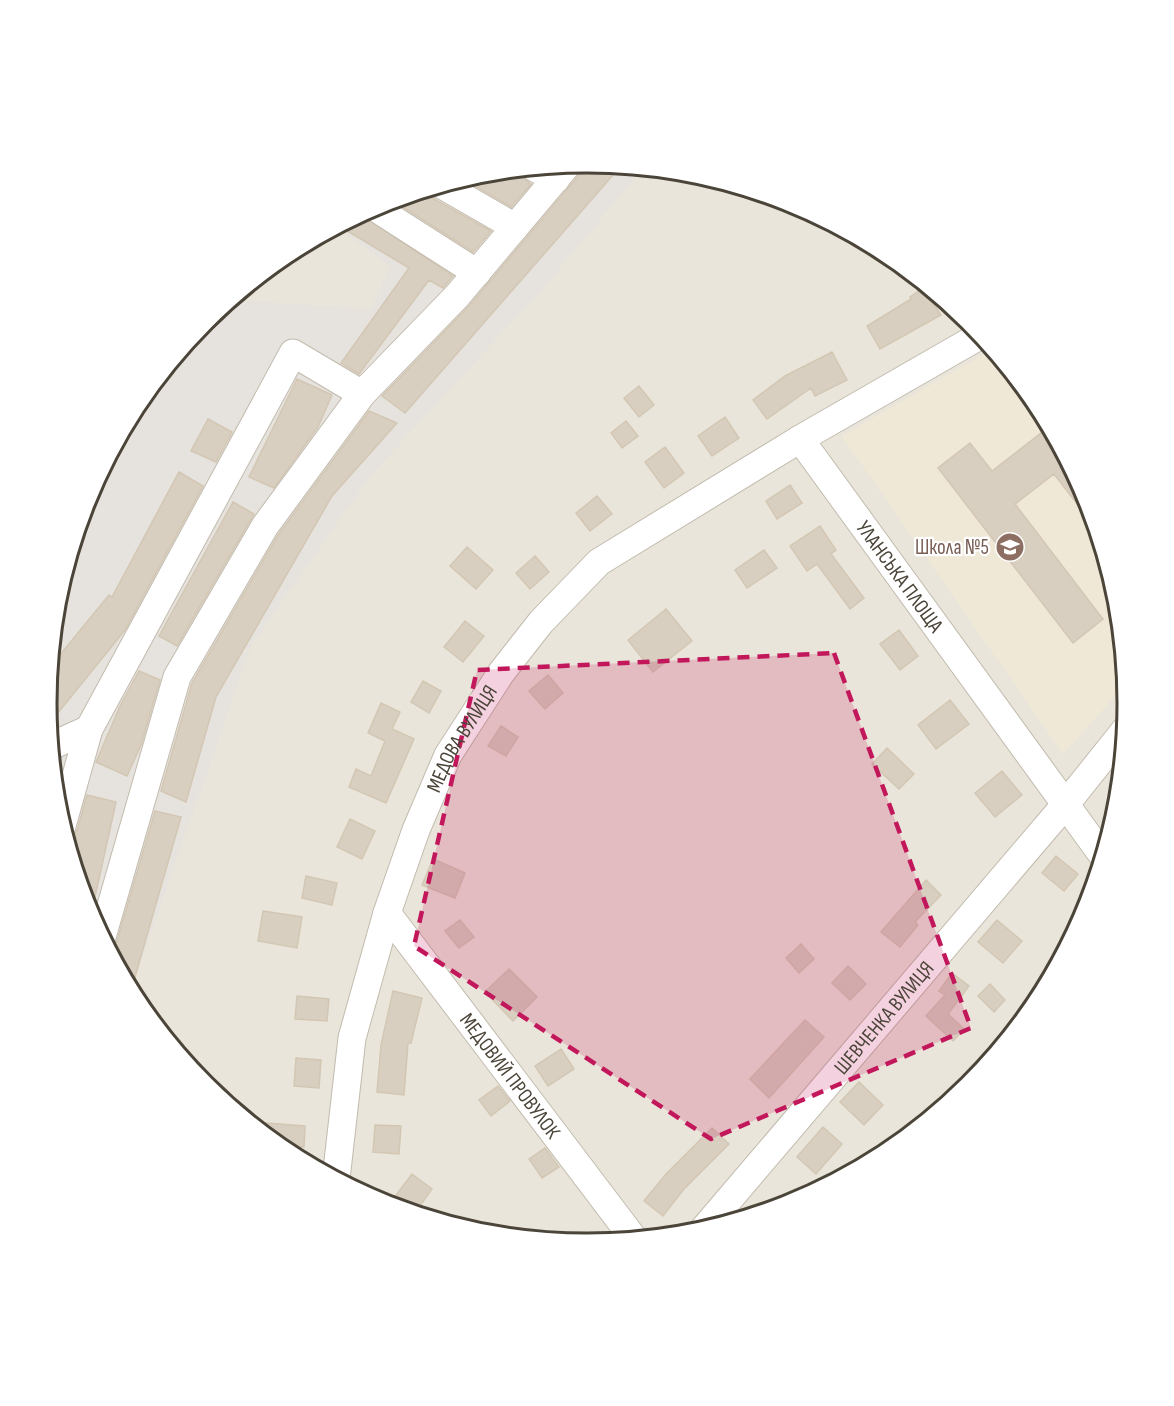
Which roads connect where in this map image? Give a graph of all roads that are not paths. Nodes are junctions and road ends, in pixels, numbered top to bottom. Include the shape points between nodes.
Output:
1 (550, 174) edge
2 (452, 191) edge
3 (384, 213) edge
4 (515, 227) junction
5 (477, 273) junction
6 (973, 340) edge
7 (362, 394) junction
8 (800, 439) junction
9 (89, 729) junction
10 (1116, 742) edge
11 (59, 743) edge
12 (1065, 805) junction
13 (67, 807) edge
14 (1097, 848) edge
15 (387, 913) junction
16 (106, 924) edge
17 (337, 1170) edge
18 (714, 1217) edge
19 (627, 1231) edge

1 - 4 street
2 - 4 street
3 - 5 street
4 - 5 street
5 - 7 street
6 - 8 street
7 - 9 street via 293,353
7 - 16 street via 265,526 177,677
8 - 12 street, УЛАНСЬКА ПЛОЩА
8 - 15 street, МЕДОВА ВУЛИЦЯ via 599,562 541,622 501,673 448,755
9 - 11 street
9 - 13 street
10 - 12 street
12 - 14 street, УЛАНСЬКА ПЛОЩА
12 - 18 street, ШЕВЧЕНКА ВУЛИЦЯ
15 - 17 street, МЕДОВА ВУЛИЦЯ via 352,1038
15 - 19 street, МЕДОВИЙ ПРОВУЛОК

